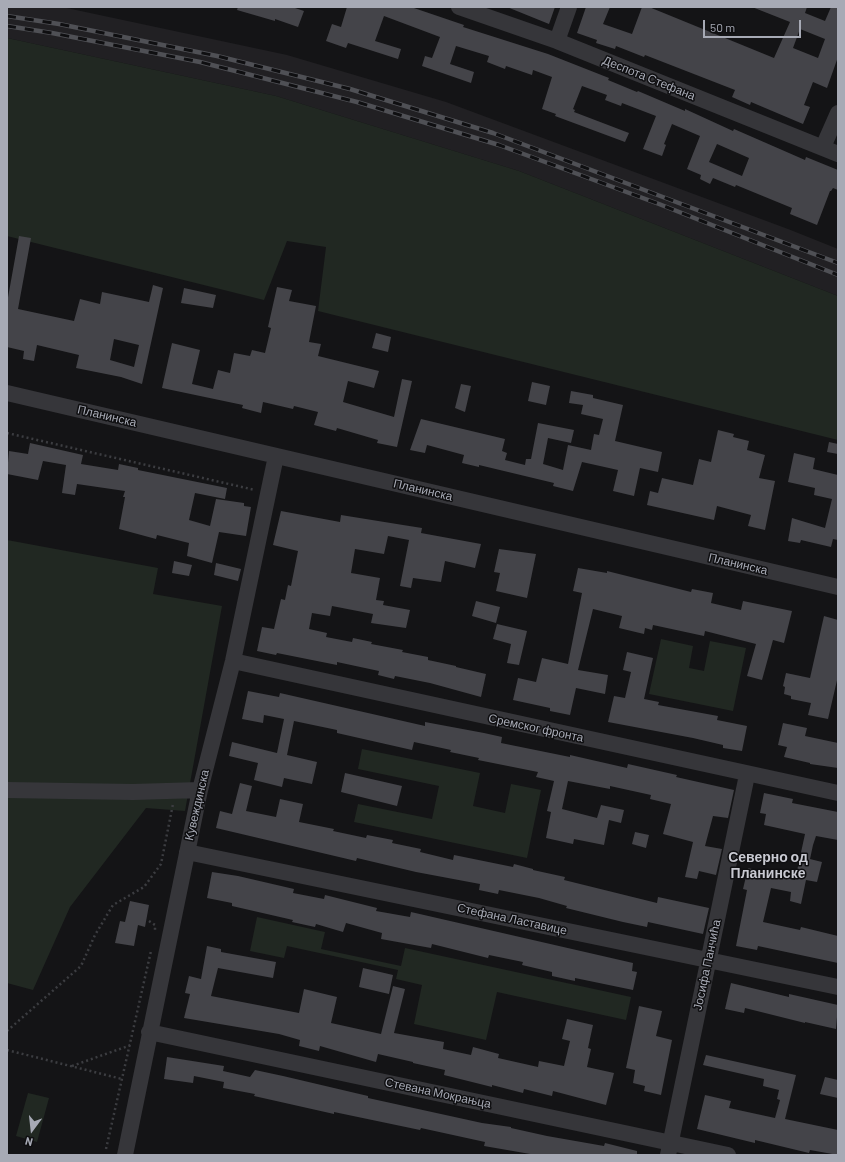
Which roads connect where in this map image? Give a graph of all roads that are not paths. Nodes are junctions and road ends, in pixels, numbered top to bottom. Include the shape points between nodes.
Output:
1 (459, 7) edge
2 (569, 7) edge
3 (557, 41) junction
4 (838, 113) edge
5 (823, 148) junction
6 (838, 154) edge
7 (7, 393) edge
8 (276, 456) junction
9 (838, 587) edge
10 (234, 661) junction
11 (747, 775) junction
12 (7, 790) edge
13 (200, 790) junction
14 (838, 793) edge
15 (187, 852) junction
16 (708, 960) junction
17 (838, 987) edge
18 (149, 1032) junction
19 (669, 1149) edge
20 (125, 1155) edge
21 (728, 1155) edge

1 - 3 street, Деспота Стефана
2 - 3 street
3 - 5 street, Деспота Стефана
4 - 5 street
5 - 6 street, Деспота Стефана
7 - 8 street, Планинска
8 - 9 street, Планинска
8 - 10 street, Кувеждинска
10 - 11 street, Сремског фронта
10 - 13 street, Кувеждинска
11 - 14 street, Сремског фронта
11 - 16 street, Јосифа Панчића
12 - 13 street
13 - 15 street, Кувеждинска
15 - 16 street, Стефана Ластавице
15 - 18 street, Кувеждинска
16 - 17 street, Стефана Ластавице
16 - 19 street, Јосифа Панчића
18 - 19 street, Стевана Мокрањца
18 - 20 street, Кувеждинска
19 - 21 street, Стевана Мокрањца

